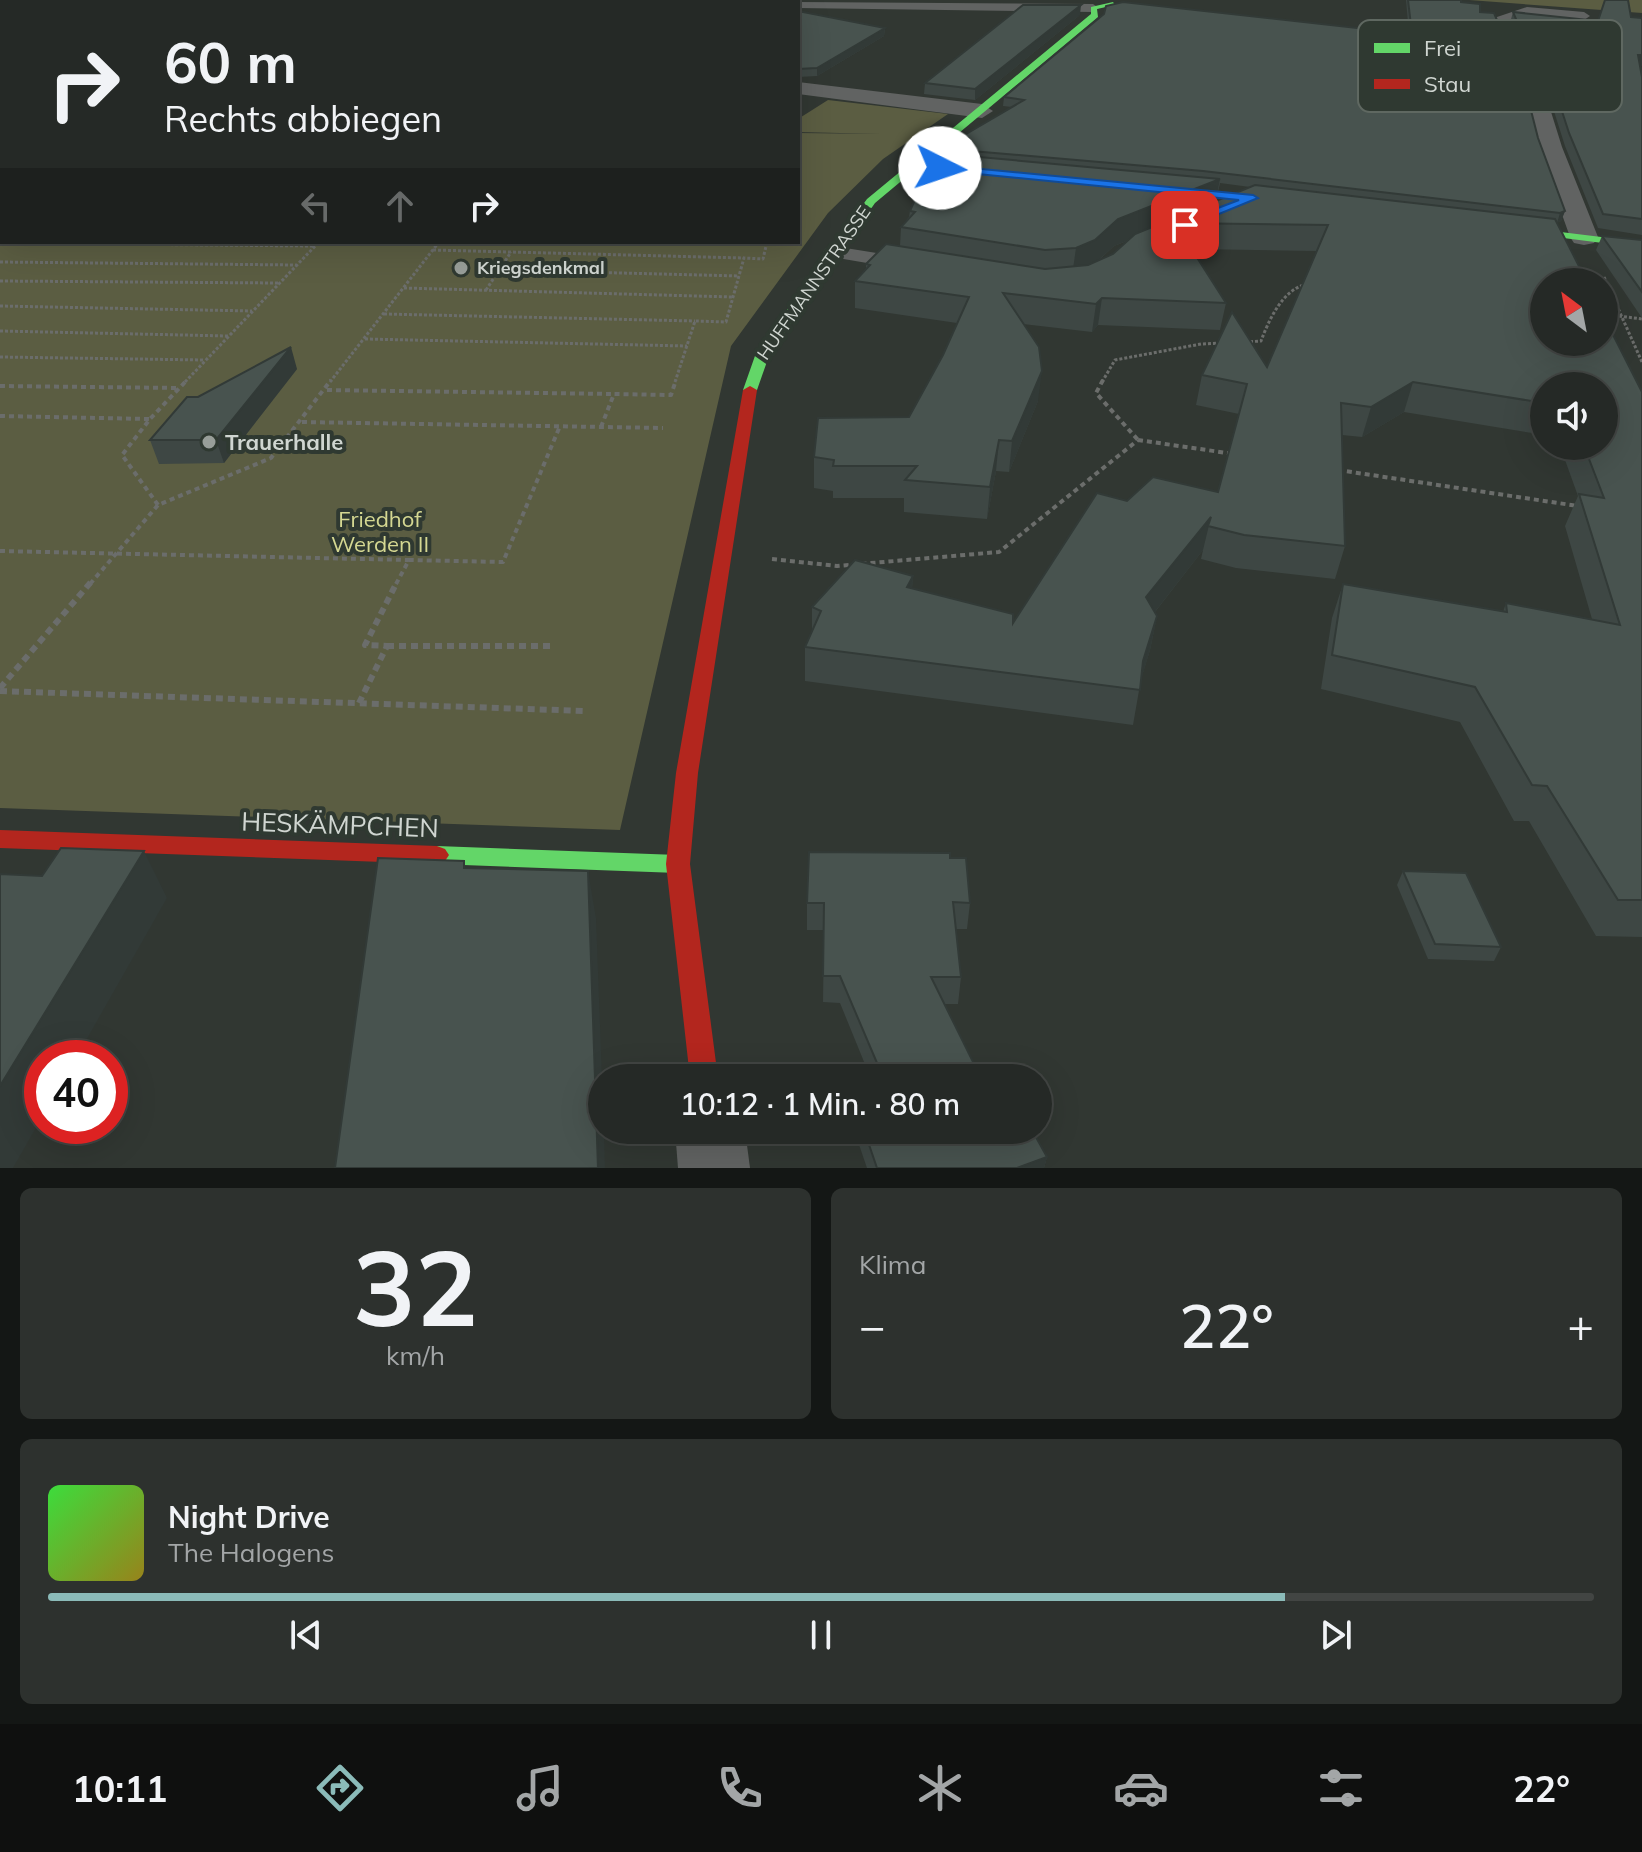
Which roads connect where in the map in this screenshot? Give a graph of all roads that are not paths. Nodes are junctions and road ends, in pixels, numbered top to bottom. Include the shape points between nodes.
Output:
1 (1495, 3) dead end
2 (1103, 4) edge
3 (800, 5) edge
4 (1584, 16) edge
5 (1501, 20) edge
6 (1508, 20) edge
7 (800, 88) edge
8 (982, 111) junction
9 (1540, 112) edge
10 (913, 166) junction
11 (943, 168) edge
12 (1143, 186) edge
13 (1253, 198) junction
14 (1305, 204) edge
15 (1214, 213) edge
16 (1482, 226) edge
17 (1584, 237) junction
18 (1642, 245) edge
19 (833, 252) junction
20 (937, 269) edge
21 (0, 839) edge
22 (678, 864) junction
23 (702, 1064) edge
24 (711, 1144) edge
25 (714, 1168) edge

1 - 5 lane
2 - 3 lane, HUFFMANNSTRASSE
2 - 8 street, HUFFMANNSTRASSE
4 - 6 lane via 1527,11
7 - 8 street
8 - 10 street, HUFFMANNSTRASSE
9 - 17 street
10 - 11 street
10 - 19 street, HUFFMANNSTRASSE via 871,201
12 - 13 street
13 - 14 street
13 - 15 lane
16 - 17 street
17 - 18 street
19 - 20 lane
19 - 22 street, HUFFMANNSTRASSE via 763,353 752,379 687,773
21 - 22 street, HESKÄMPCHEN
22 - 23 street, HUFFMANNSTRASSE
24 - 25 street

